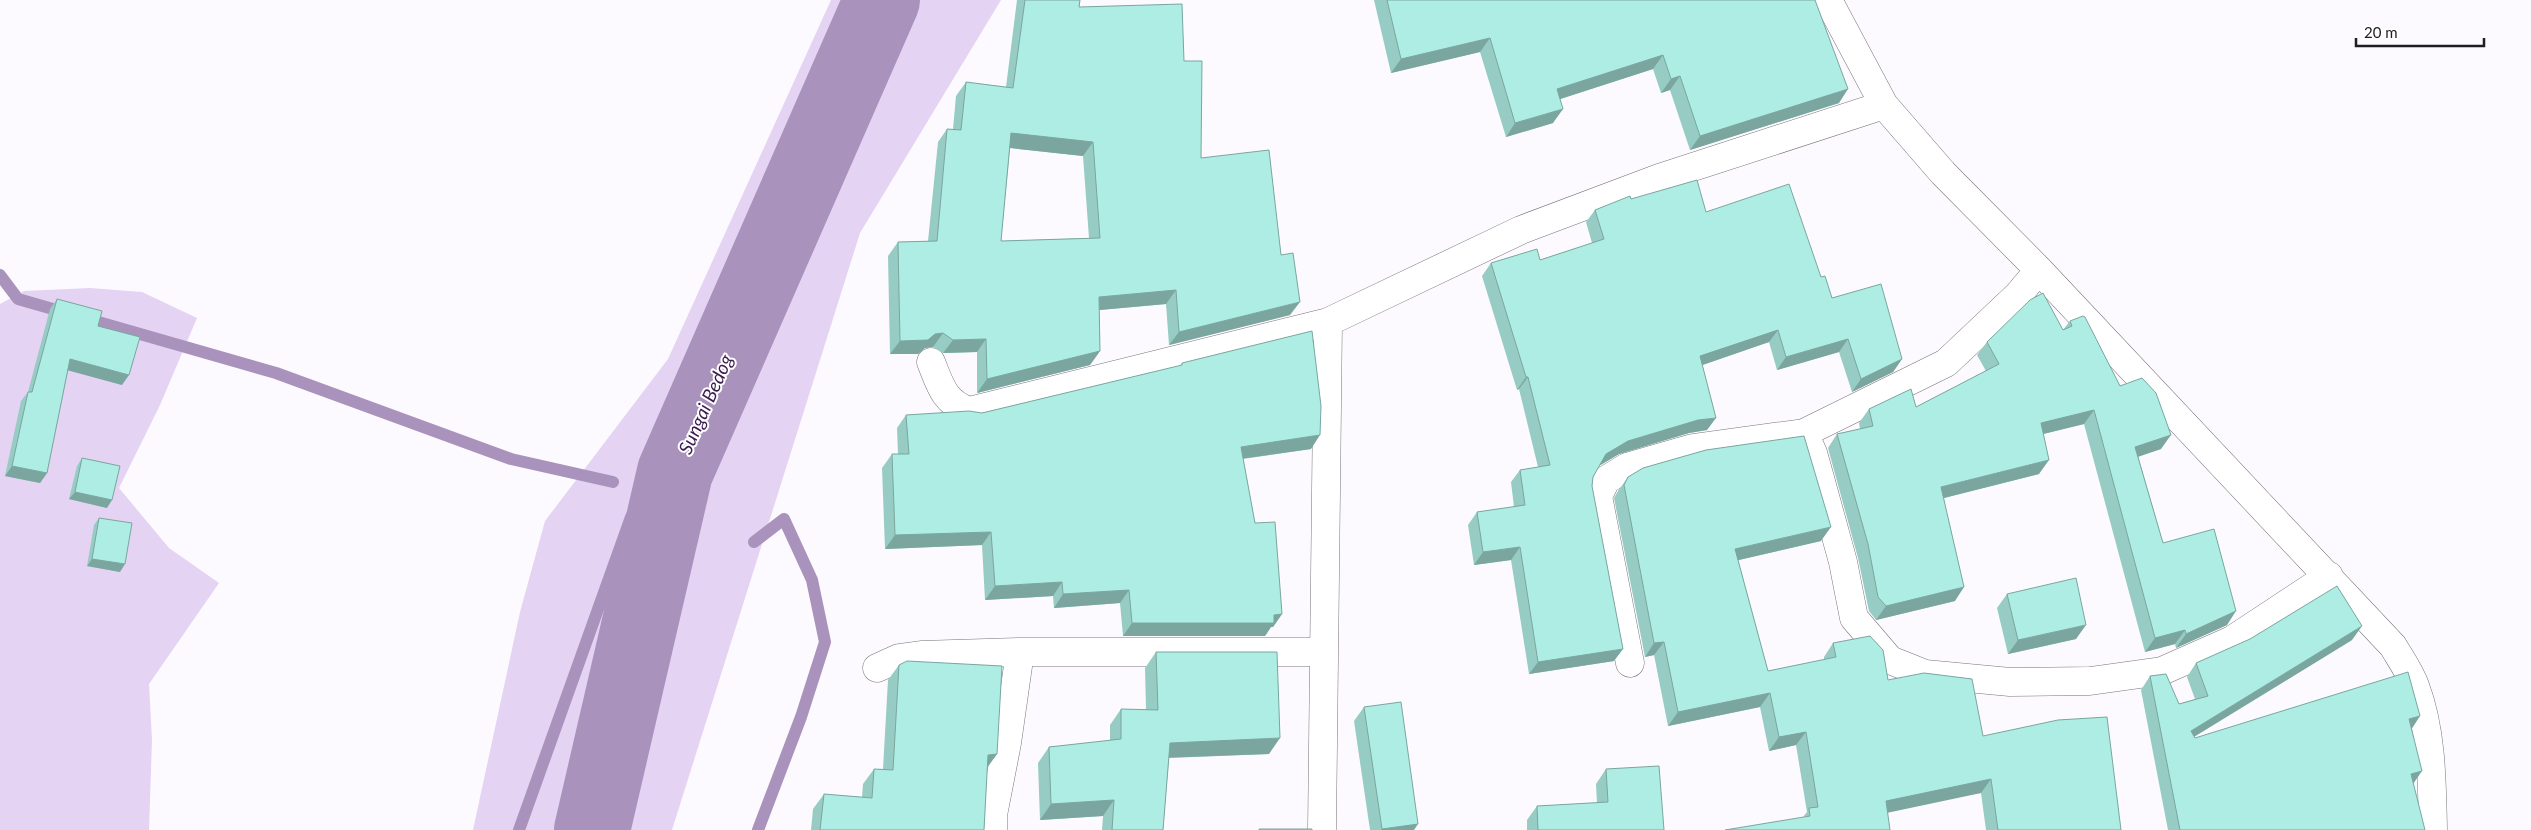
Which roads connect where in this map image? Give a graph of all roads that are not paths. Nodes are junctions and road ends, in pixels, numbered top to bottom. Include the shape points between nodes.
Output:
1 (1828, 0) edge
2 (1884, 105) junction
3 (2039, 270) junction
4 (1328, 322) junction
5 (931, 362) dead end
6 (1804, 433) junction
7 (2329, 576) junction
8 (1020, 652) junction
9 (1324, 652) junction
10 (1630, 663) dead end
11 (877, 668) dead end
12 (994, 830) edge
13 (1322, 830) edge
14 (2433, 830) edge

1 - 2 street
2 - 3 street via 1943,173
2 - 4 street via 1659,178 1529,226
3 - 6 street via 2018,295 1946,363
3 - 7 street
4 - 5 street via 969,411 955,406 948,398
4 - 9 street
6 - 7 street via 1813,453 1843,562 1854,618 1890,660 1925,674 2010,682 2090,681 2162,671 2232,640
6 - 10 street via 1693,448 1627,467 1606,480 1598,496
7 - 14 street via 2393,646 2415,684 2425,719
8 - 9 street
8 - 11 street via 921,655 899,658
8 - 12 street via 993,816
9 - 13 street

